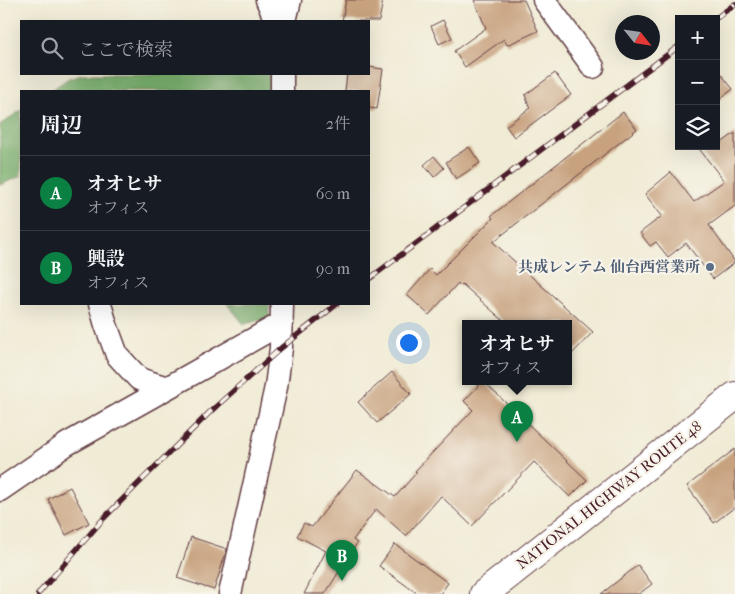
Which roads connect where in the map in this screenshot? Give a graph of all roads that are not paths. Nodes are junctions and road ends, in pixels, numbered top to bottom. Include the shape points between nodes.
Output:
1 (267, 0) edge
2 (290, 0) edge
3 (544, 0) edge
4 (276, 20) edge
5 (285, 20) edge
6 (593, 67) dead end
7 (282, 75) edge
8 (282, 90) edge
9 (100, 305) edge
10 (282, 314) edge
11 (167, 388) junction
12 (735, 396) edge
13 (0, 490) edge
14 (230, 594) edge
15 (484, 594) edge

1 - 4 street
2 - 5 street
3 - 6 street
7 - 8 street
9 - 11 street via 117,355 140,378
10 - 11 street
10 - 14 street via 282,348 276,387
11 - 13 street via 67,444
12 - 15 highway, NATIONAL HIGHWAY ROUTE 48

